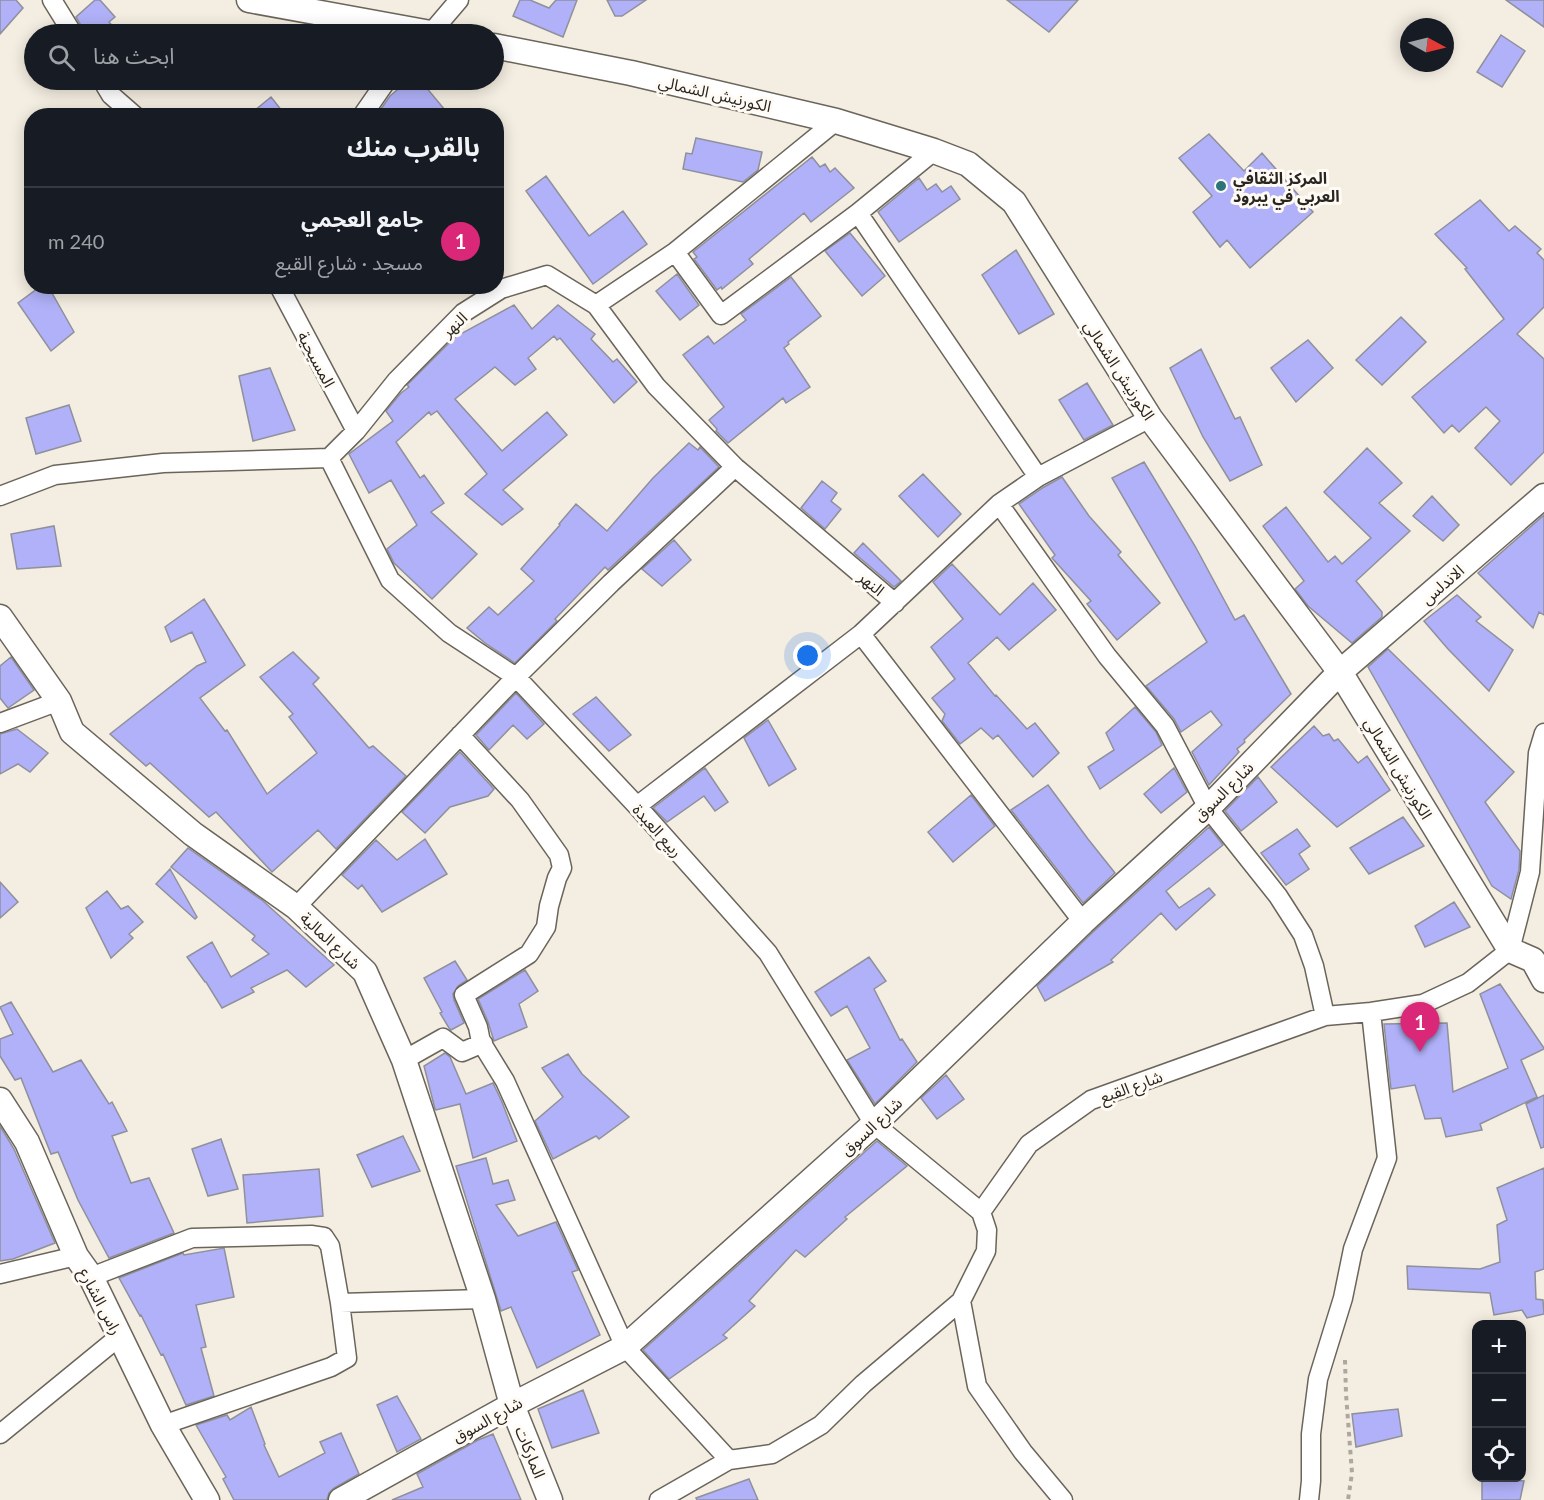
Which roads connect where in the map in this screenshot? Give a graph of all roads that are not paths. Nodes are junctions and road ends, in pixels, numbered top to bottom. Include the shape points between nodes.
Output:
1 (52, 0) edge
2 (249, 0) edge
3 (459, 0) edge
4 (67, 24) edge
5 (378, 24) edge
6 (440, 24) edge
7 (504, 48) edge
8 (108, 90) edge
9 (380, 90) edge
10 (126, 108) edge
11 (368, 108) edge
12 (836, 121) junction
13 (934, 151) junction
14 (858, 213) junction
15 (675, 252) junction
16 (504, 288) edge
17 (283, 294) edge
18 (493, 294) edge
19 (596, 305) junction
20 (1150, 418) junction
21 (356, 431) junction
22 (329, 458) junction
23 (735, 466) junction
24 (1038, 477) junction
25 (0, 496) edge
26 (1544, 496) edge
27 (999, 504) junction
28 (895, 603) junction
29 (0, 617) edge
30 (861, 634) junction
31 (1340, 672) junction
32 (516, 677) junction
33 (60, 700) junction
34 (0, 723) edge
35 (1544, 733) edge
36 (460, 735) junction
37 (637, 806) junction
38 (1208, 808) junction
39 (296, 907) junction
40 (1083, 922) junction
41 (1510, 950) junction
42 (1540, 969) edge
43 (1371, 1012) junction
44 (1325, 1016) junction
45 (483, 1043) junction
46 (404, 1060) junction
47 (0, 1100) edge
48 (874, 1124) junction
49 (981, 1212) junction
50 (76, 1256) junction
51 (0, 1274) edge
52 (91, 1277) junction
53 (483, 1299) junction
54 (961, 1301) junction
55 (340, 1303) junction
56 (120, 1336) junction
57 (625, 1347) junction
58 (512, 1405) junction
59 (163, 1425) junction
60 (0, 1434) edge
61 (729, 1460) junction
62 (207, 1500) edge
63 (341, 1500) edge
64 (550, 1500) edge
65 (659, 1500) edge
66 (1063, 1500) edge
67 (1309, 1500) edge

1 - 4 street
2 - 5 street
3 - 6 street
7 - 12 street, الكورنيش الشمالي
8 - 10 street
9 - 11 street
12 - 13 street, الكورنيش الشمالي
12 - 15 street
13 - 14 street
13 - 20 street, الكورنيش الشمالي via 968,164 1014,202
14 - 15 street via 721,315
14 - 24 street
15 - 19 street
16 - 19 street, النهر via 547,275
17 - 21 street, المسيحية
18 - 21 street, النهر via 463,313 397,380
19 - 23 street, النهر via 656,387
20 - 24 street
20 - 31 street, الكورنيش الشمالي
21 - 22 street, النهر
22 - 25 street via 163,463 55,475
22 - 32 street, ربيع العبدة via 390,580 449,633
23 - 28 street, النهر
23 - 32 street
24 - 27 street
26 - 31 street, الاندلس
27 - 28 street
27 - 38 street via 1107,656 1165,726
28 - 30 street
29 - 33 street, شارع المالية
30 - 37 street
30 - 40 street
31 - 38 street, شارع السوق
31 - 41 street, الكورنيش الشمالي
32 - 36 street
32 - 37 street, ربيع العبدة
33 - 34 street
33 - 39 street, شارع المالية via 72,732 193,834
35 - 41 street via 1538,753 1530,872
36 - 39 street
36 - 45 street via 520,800 559,855 562,868 556,878 546,927 529,954 464,995
37 - 48 street, ربيع العبدة via 768,953
38 - 40 street, شارع السوق
38 - 44 street via 1278,896 1303,935
39 - 46 street, شارع المالية via 365,972
40 - 48 street, شارع السوق
41 - 42 street
41 - 43 street, شارع القبع via 1468,983 1423,1004
43 - 44 street, شارع القبع
43 - 67 street via 1387,1158 1353,1249 1343,1298 1318,1379
44 - 49 street, شارع القبع via 1091,1100 1029,1144
45 - 46 street via 462,1052 443,1038
45 - 57 street via 505,1081
46 - 53 street, شارع المالية
47 - 50 street, راس الشارع via 27,1142
48 - 49 street, ربيع العبدة
48 - 57 street, شارع السوق
49 - 54 street via 987,1230 986,1251
50 - 51 street
50 - 52 street, راس الشارع
52 - 55 street via 192,1238 311,1235 324,1237 330,1246
52 - 56 street, راس الشارع
53 - 55 street
53 - 58 street, شارع المالية
54 - 61 street via 821,1425 772,1454
54 - 66 street via 977,1386 1023,1452
55 - 59 street via 347,1358
56 - 59 street, راس الشارع
56 - 60 street
57 - 58 street, شارع السوق
57 - 61 street
58 - 63 street, شارع السوق
58 - 64 street, الماركات
59 - 62 street, راس الشارع
61 - 65 street

